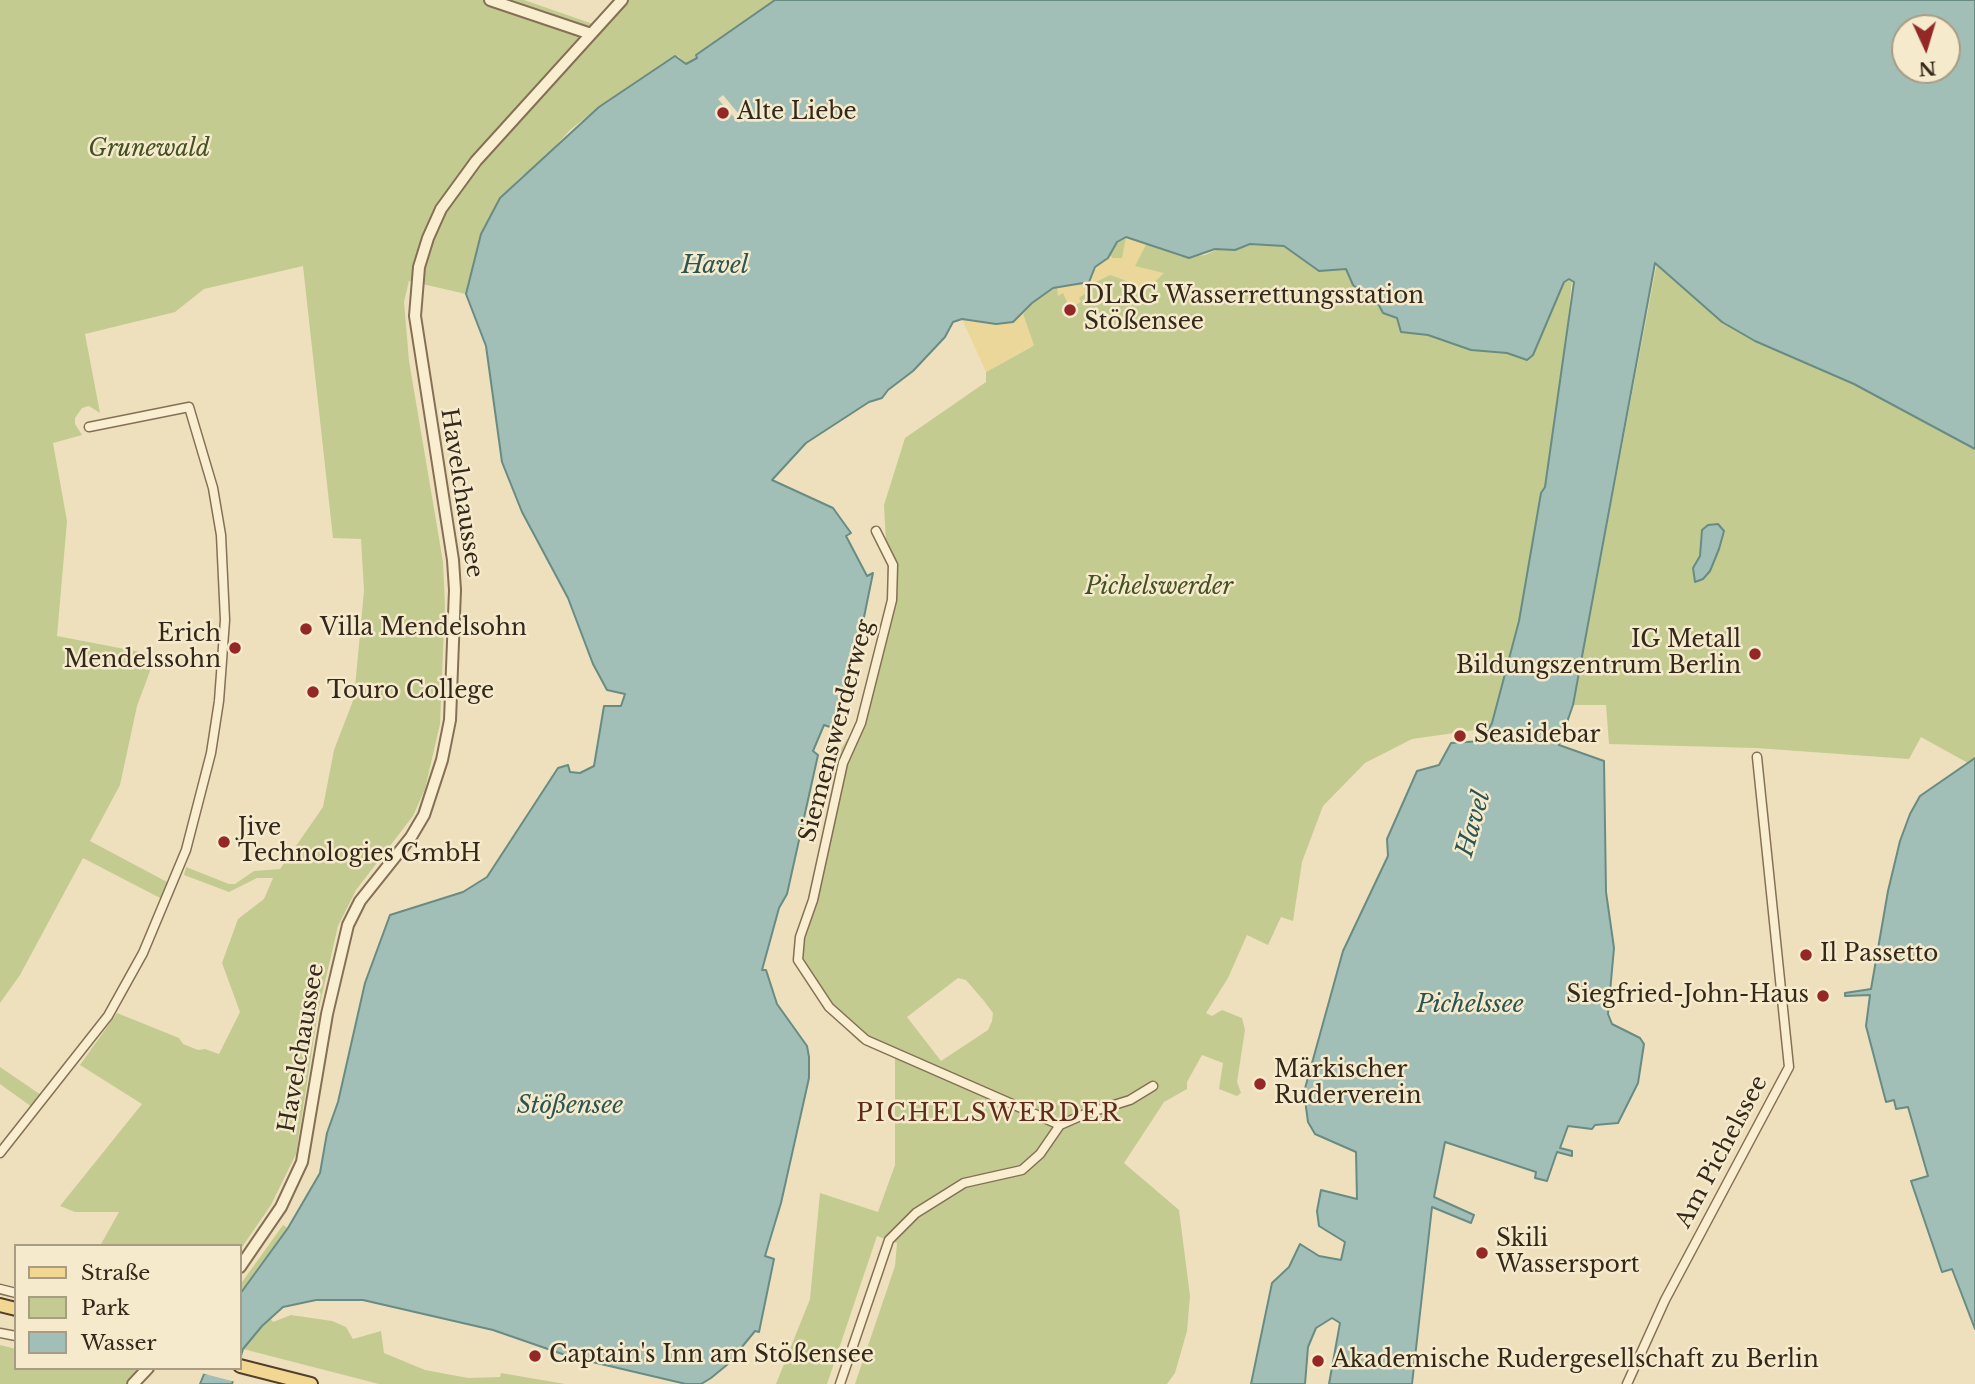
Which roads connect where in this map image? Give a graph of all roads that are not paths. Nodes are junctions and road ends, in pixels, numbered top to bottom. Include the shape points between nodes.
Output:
1 (490, 0) edge
2 (622, 0) edge
3 (591, 34) junction
4 (89, 427) dead end
5 (876, 531) dead end
6 (1757, 757) dead end
7 (1153, 1086) dead end
8 (1060, 1125) junction
9 (0, 1153) edge
10 (242, 1264) edge
11 (242, 1367) edge
12 (146, 1370) edge
13 (133, 1384) edge
14 (311, 1384) edge
15 (840, 1384) edge
16 (1627, 1384) edge

1 - 3 street
2 - 3 street, Havelchaussee
3 - 10 street, Havelchaussee via 457,183 422,258 415,316 455,590 450,720 424,815 360,901 348,925 327,1014 302,1162 281,1208
4 - 9 street via 189,407 213,488 221,535 225,620 219,701 190,840 143,953 108,1016
5 - 8 street, Siemenswerderweg via 893,565 892,600 861,723 843,763 798,960 829,1007 866,1040
6 - 16 street, Am Pichelssee via 1788,1067 1668,1293
7 - 8 street via 1130,1100
8 - 15 street via 1022,1170 976,1178 945,1192 889,1240
11 - 14 main road
12 - 13 street

